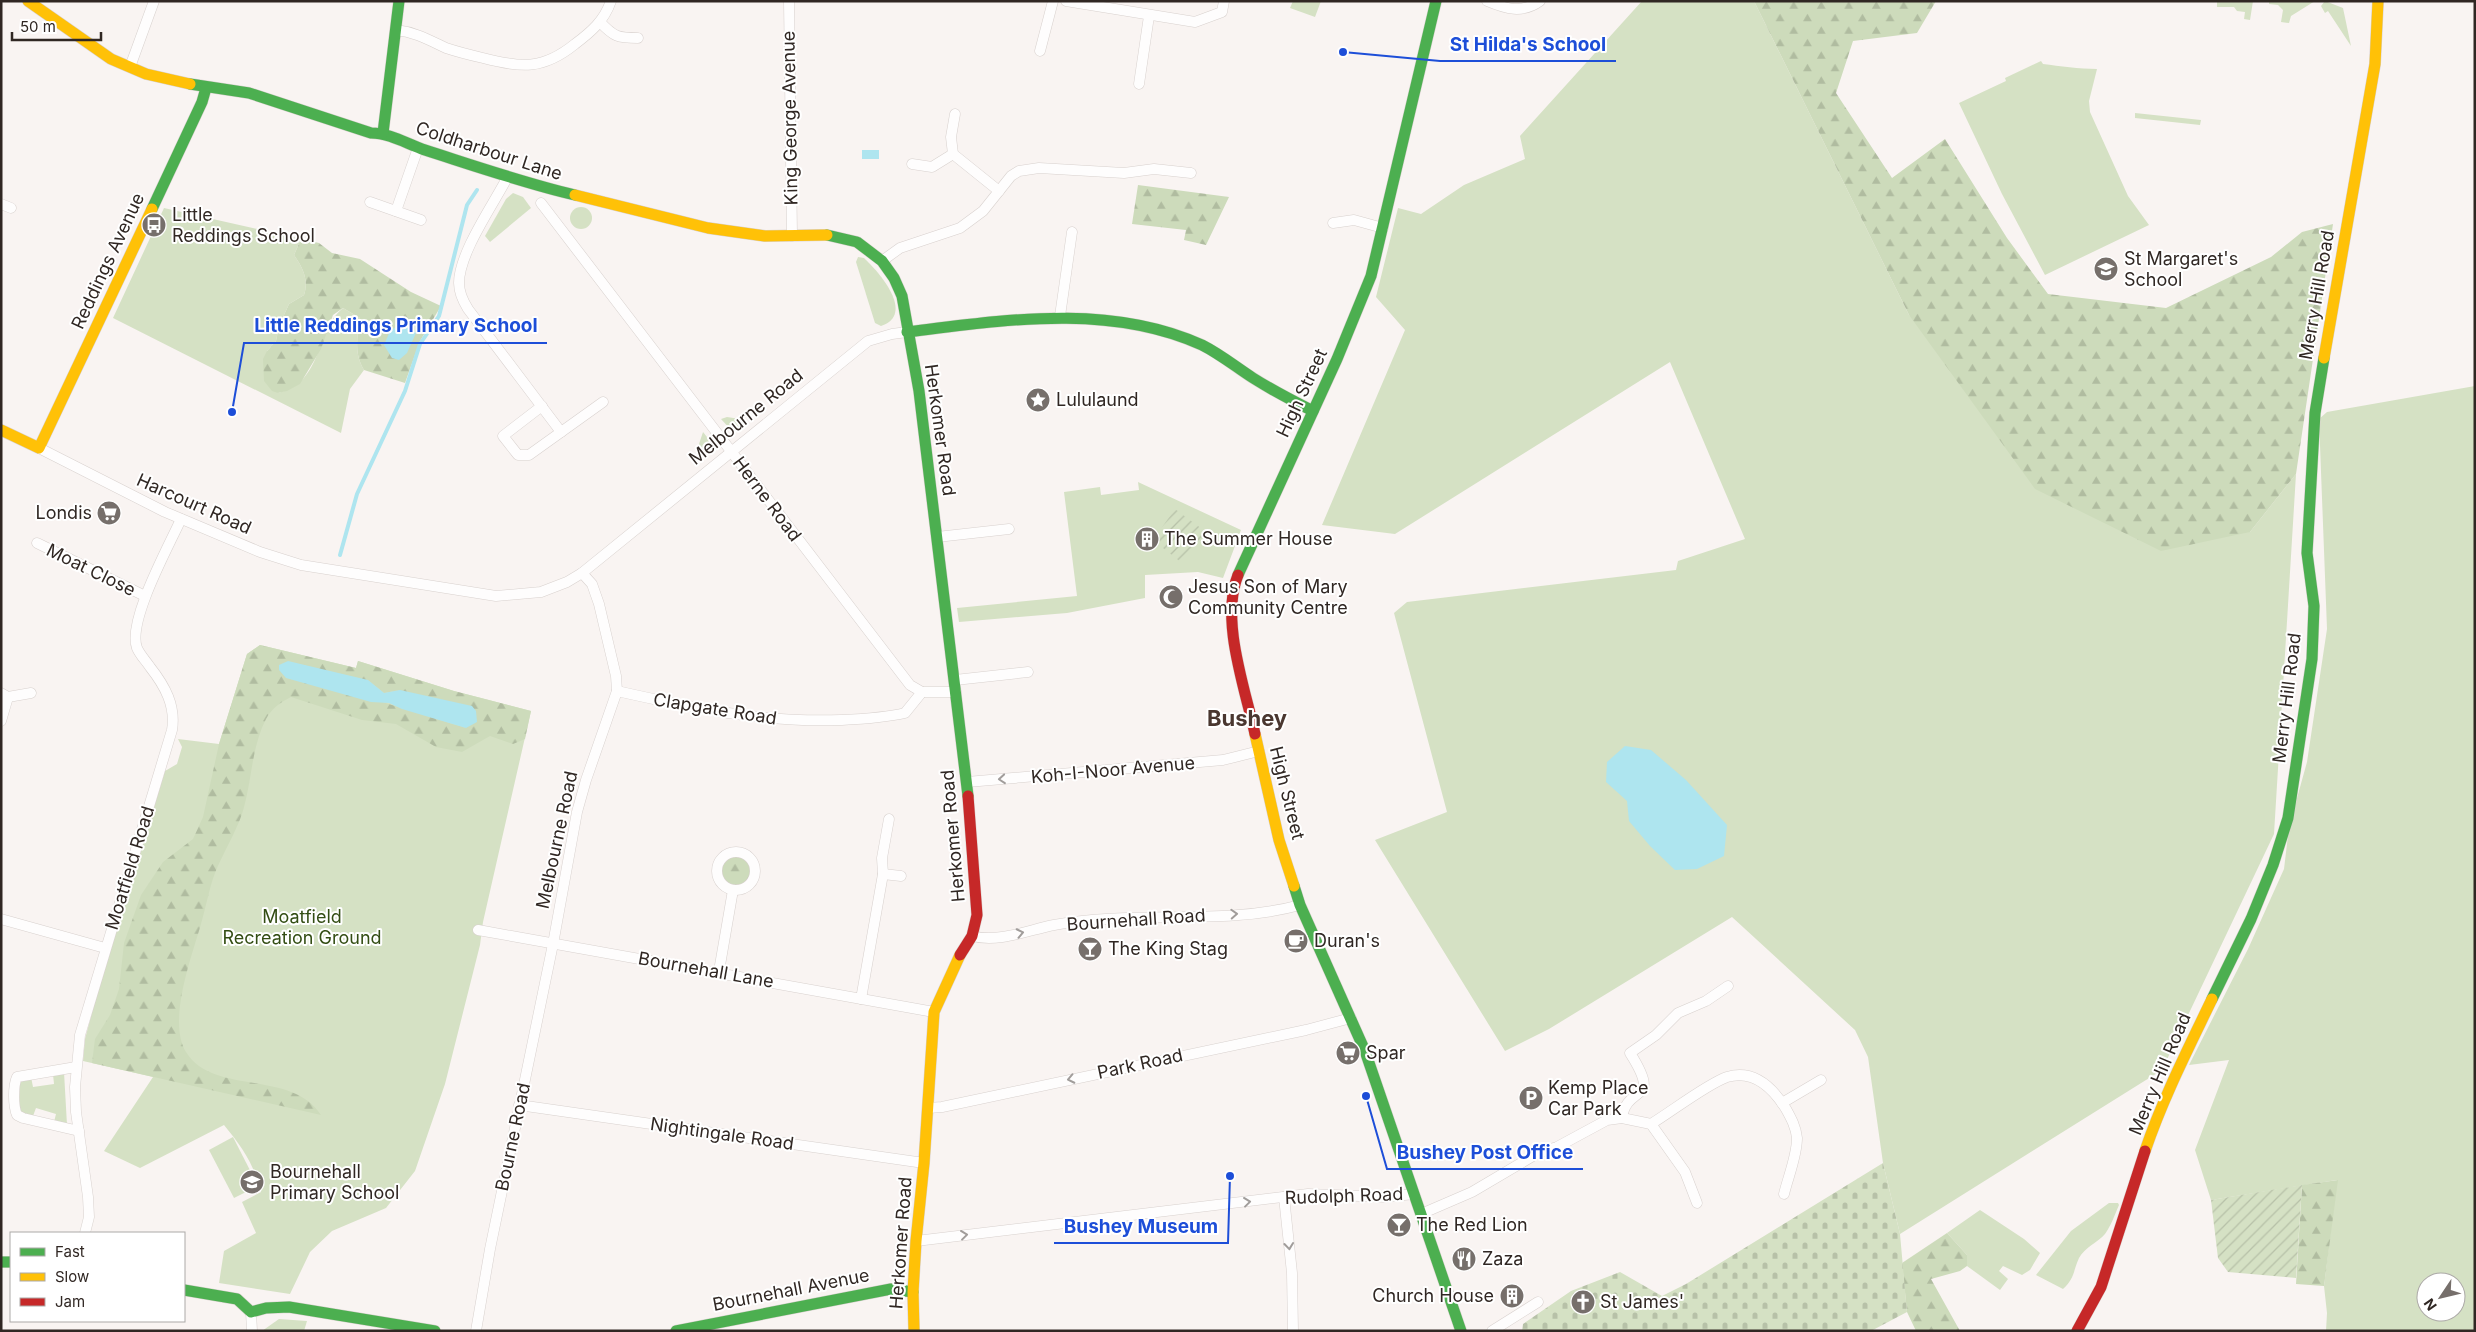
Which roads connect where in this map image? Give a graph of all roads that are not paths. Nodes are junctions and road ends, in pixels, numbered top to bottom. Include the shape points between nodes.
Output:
1 (28, 1) edge
2 (154, 1) edge
3 (400, 1) edge
4 (611, 1) edge
5 (788, 1) edge
6 (1053, 1) edge
7 (1066, 1) edge
8 (1224, 1) edge
9 (1436, 1) edge
10 (1487, 1) edge
11 (1540, 1) edge
12 (2378, 1) edge
13 (1102, 5) edge
14 (1149, 16) junction
15 (600, 22) junction
16 (396, 30) junction
17 (638, 38) dead end
18 (1040, 51) dead end
19 (130, 67) junction
20 (1139, 84) dead end
21 (206, 88) junction
22 (955, 114) dead end
23 (383, 133) junction
24 (418, 148) junction
25 (952, 154) junction
26 (912, 164) dead end
27 (1191, 174) dead end
28 (507, 178) junction
29 (998, 191) junction
30 (370, 202) dead end
31 (541, 202) dead end
32 (396, 211) junction
33 (421, 220) dead end
34 (1333, 223) dead end
35 (1383, 228) junction
36 (1072, 232) dead end
37 (792, 236) junction
38 (882, 261) junction
39 (1060, 316) junction
40 (907, 332) junction
41 (603, 402) dead end
42 (542, 406) junction
43 (1313, 411) junction
44 (1, 430) edge
45 (561, 432) junction
46 (38, 448) junction
47 (731, 451) junction
48 (181, 519) junction
49 (1009, 529) dead end
50 (938, 538) junction
51 (37, 544) dead end
52 (582, 573) junction
53 (145, 596) junction
54 (1028, 672) dead end
55 (955, 686) junction
56 (617, 692) junction
57 (922, 692) junction
58 (31, 693) dead end
59 (4, 695) edge
60 (1, 721) edge
61 (1259, 751) junction
62 (967, 782) junction
63 (889, 819) dead end
64 (883, 874) junction
65 (902, 876) dead end
66 (733, 890) dead end
67 (1300, 905) junction
68 (1, 919) edge
69 (478, 930) dead end
70 (972, 936) junction
71 (553, 944) junction
72 (105, 948) junction
73 (718, 972) junction
74 (1728, 986) dead end
75 (861, 999) junction
76 (934, 1012) junction
77 (1351, 1018) junction
78 (76, 1067) junction
79 (1821, 1080) dead end
80 (1782, 1103) junction
81 (519, 1105) junction
82 (928, 1108) junction
83 (1622, 1118) junction
84 (1651, 1124) junction
85 (79, 1131) junction
86 (924, 1163) junction
87 (1414, 1194) junction
88 (1784, 1194) dead end
89 (1284, 1197) junction
90 (1697, 1203) dead end
91 (1421, 1214) junction
92 (85, 1232) edge
93 (916, 1241) junction
94 (185, 1290) edge
95 (913, 1292) junction
96 (1538, 1302) dead end
97 (251, 1312) junction
98 (252, 1331) edge
99 (435, 1331) edge
100 (476, 1331) edge
101 (676, 1331) edge
102 (914, 1331) edge
103 (1293, 1331) edge
104 (1461, 1331) edge
105 (1492, 1331) edge
106 (2077, 1331) edge

1 - 19 street, Coldharbour Lane via 111,59
2 - 19 street
3 - 16 street
4 - 15 street
5 - 37 street, King George Avenue
6 - 18 street
7 - 13 street
8 - 14 street via 1222,12 1195,22
9 - 35 street, High Street
10 - 11 street via 1507,10 1522,10
12 - 106 street, Merry Hill Road via 2375,64 2315,413 2307,553 2314,606 2312,659 2288,818 2252,919 2156,1118 2101,1287
13 - 14 street
14 - 20 street
15 - 16 street via 556,58 530,66 467,54 412,32
15 - 17 street via 612,35
16 - 23 street
19 - 21 street, Coldharbour Lane
21 - 23 street, Coldharbour Lane via 250,93
21 - 46 street, Reddings Avenue
22 - 25 street
23 - 24 street, Coldharbour Lane
24 - 28 street, Coldharbour Lane
24 - 32 street
25 - 26 street via 932,166
25 - 29 street
27 - 29 street via 1154,169 1124,172 1039,168 1011,176
28 - 37 street, Coldharbour Lane via 708,228 765,236
28 - 42 street via 465,260 460,276 461,294 468,309
29 - 38 street via 983,211 960,228 900,248
30 - 32 street
31 - 47 street, Herne Road
32 - 33 street
34 - 35 street via 1354,220
35 - 43 street, High Street via 1371,276
36 - 39 street
37 - 38 street, Coldharbour Lane via 828,235 857,242
38 - 40 street, Coldharbour Lane via 902,296
39 - 40 street, Melbourne Road
39 - 43 street, Melbourne Road via 1106,319 1179,335 1201,344 1265,386
40 - 47 street, Melbourne Road via 868,342
40 - 50 street, Herkomer Road via 919,391
41 - 45 street
42 - 45 street
42 - 45 street via 504,436 513,450 518,455 529,455
43 - 61 street, High Street via 1240,569 1233,595 1232,630 1236,656
44 - 46 street, Harcourt Road
46 - 48 street, Harcourt Road
47 - 52 street, Melbourne Road
47 - 57 street, Herne Road via 904,678
48 - 52 street, Harcourt Road via 278,558 327,570 472,594 513,596 541,592
48 - 53 street, Moatfield Road
49 - 50 street
50 - 55 street, Herkomer Road
51 - 53 street, Moat Close
52 - 56 street, Melbourne Road via 592,584 599,604
53 - 72 street, Moatfield Road via 136,645 166,691 174,719
54 - 55 street
55 - 57 street
55 - 62 street, Herkomer Road
56 - 57 street, Clapgate Road via 727,715 814,720 905,713
56 - 71 street, Melbourne Road via 577,812
58 - 59 street
59 - 60 street
61 -> 62 street, Koh-I-Noor Avenue via 1215,760
61 - 67 street, High Street via 1279,840
62 - 70 street, Herkomer Road via 977,915
63 - 64 street via 882,858
64 - 65 street
64 - 75 street
66 - 73 street
70 -> 67 street, Bournehall Road via 995,938 1095,920 1255,913
67 - 77 street, High Street
68 - 72 street
69 - 71 street, Bournehall Lane
70 - 76 street, Herkomer Road via 957,960
71 - 73 street, Bournehall Lane
71 - 81 street, Bourne Road
72 - 78 street, Moatfield Road via 80,1035
73 - 75 street, Bournehall Lane
74 - 83 street via 1706,1001 1678,1012 1656,1035 1630,1053 1643,1073 1645,1084
75 - 76 street, Bournehall Lane
76 - 82 street, Herkomer Road
77 -> 82 street, Park Road
77 - 87 street, High Street via 1382,1096
78 - 85 street, Moatfield Road
78 - 85 street via 18,1077 15,1107 17,1115 23,1118
79 - 80 street
80 - 84 street via 1758,1079 1734,1076 1715,1083
80 - 88 street via 1797,1140
81 - 86 street, Nightingale Road
81 - 100 street, Bourne Road
82 - 86 street, Herkomer Road
83 - 84 street
83 - 91 street via 1607,1120 1538,1153 1472,1192
84 - 90 street via 1685,1172
85 - 92 street, Moatfield Road via 88,1197
86 - 93 street, Herkomer Road
87 - 89 street, Rudolph Road
87 - 91 street, High Street
93 -> 89 street, Rudolph Road
89 -> 103 street via 1292,1273
91 - 104 street, High Street
93 - 95 street, Herkomer Road
94 - 97 street via 237,1299
95 - 101 street, Bournehall Avenue via 891,1289
95 - 102 street, Herkomer Road
96 - 105 street
97 - 98 street
97 - 99 street via 289,1307

